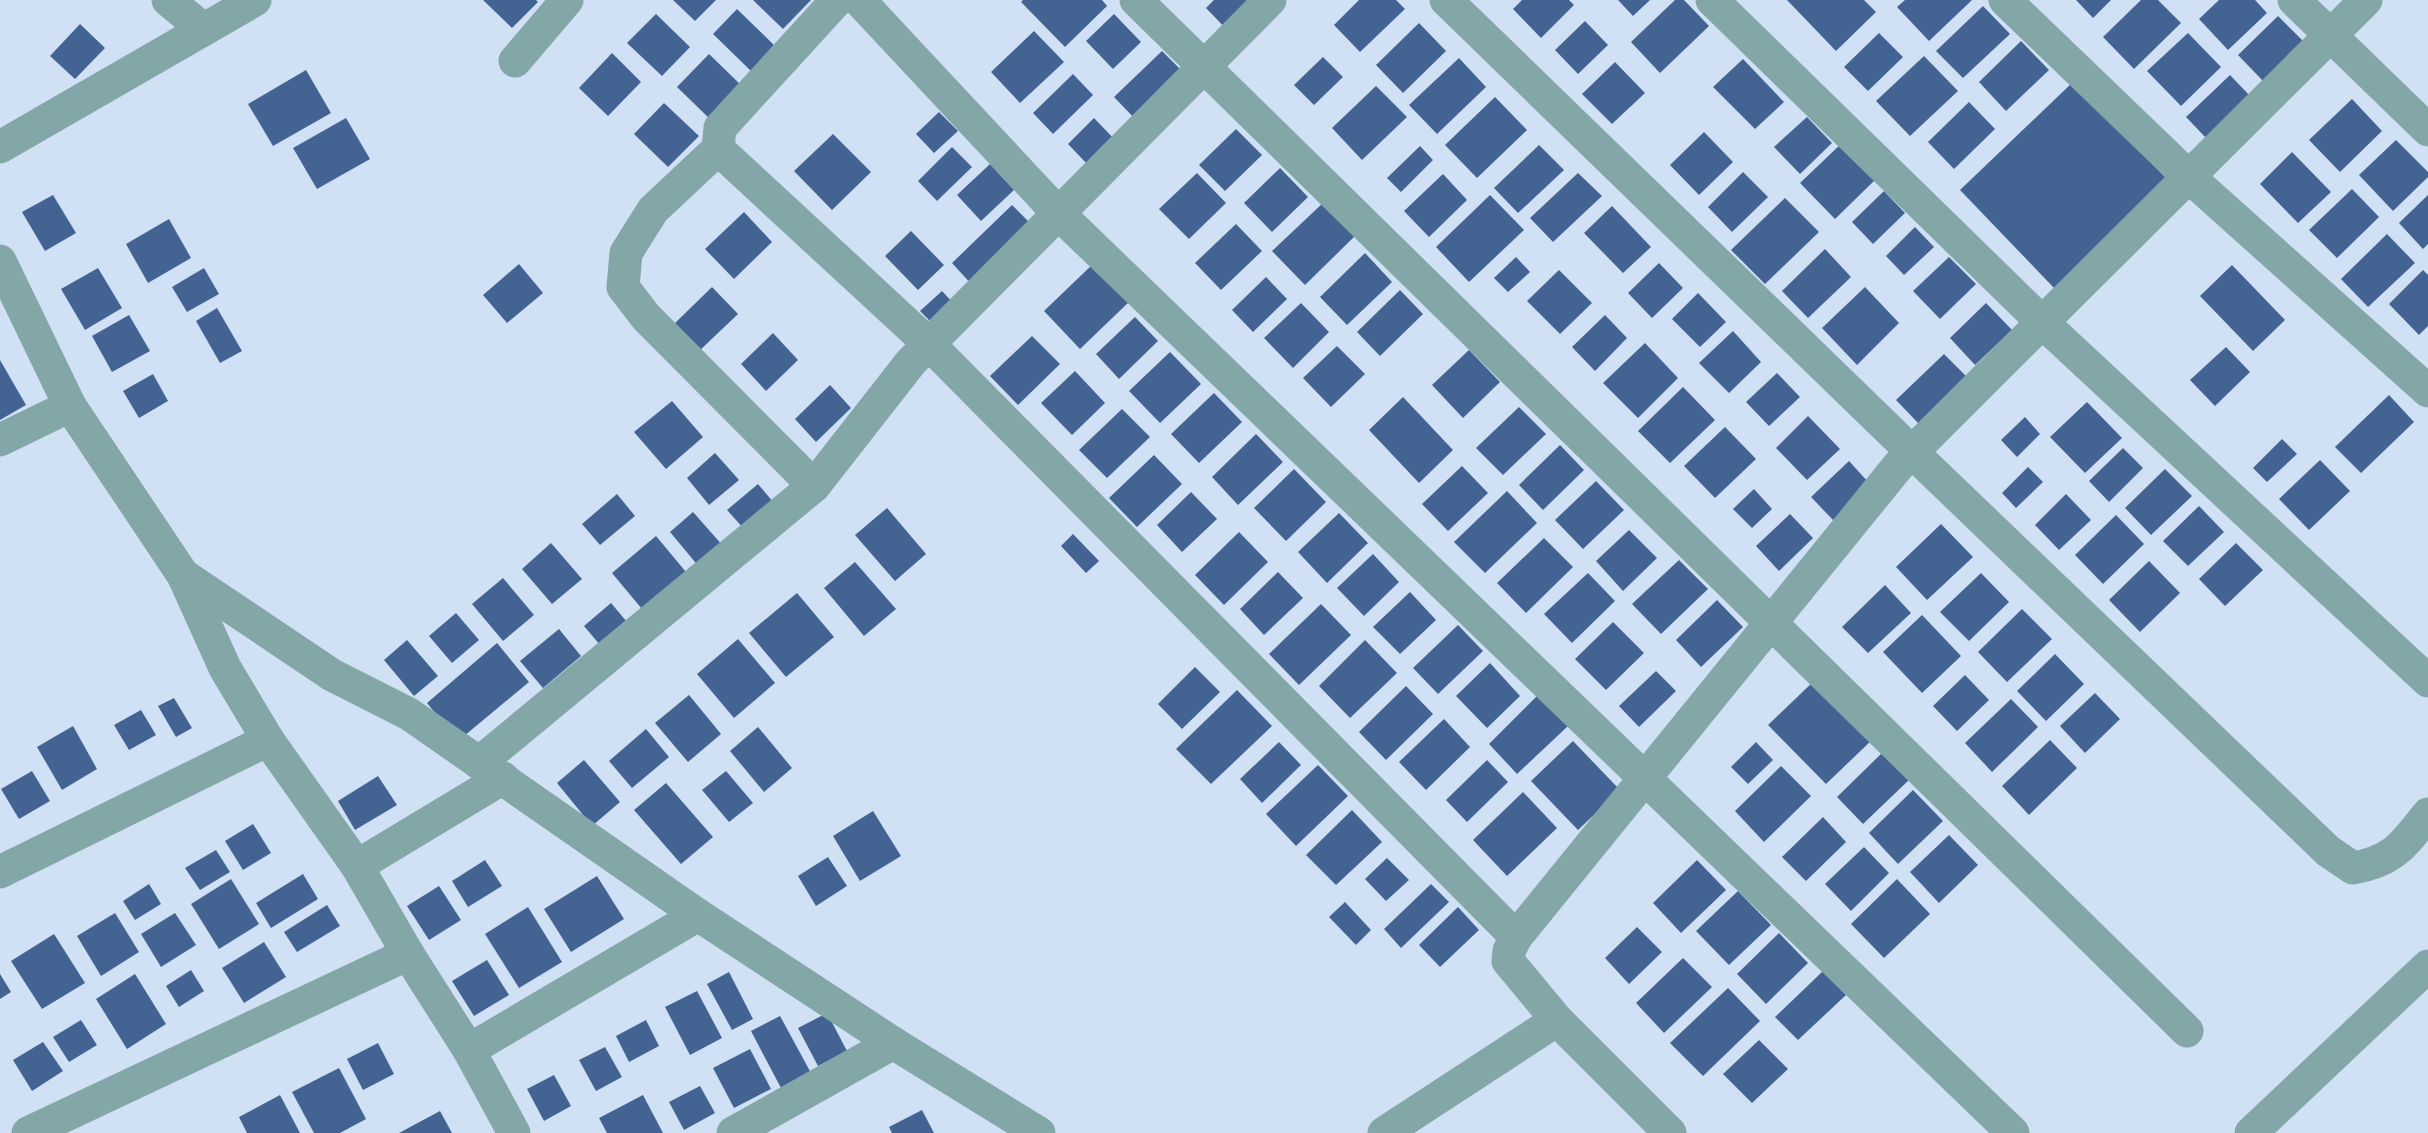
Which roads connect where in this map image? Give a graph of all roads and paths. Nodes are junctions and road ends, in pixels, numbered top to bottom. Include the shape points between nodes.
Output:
1 (168, 0) edge
2 (255, 0) edge
3 (567, 0) edge
4 (837, 0) edge
5 (859, 0) edge
6 (1136, 0) edge
7 (1270, 0) edge
8 (1446, 0) edge
9 (1712, 0) edge
10 (2005, 0) edge
11 (2294, 0) edge
12 (2366, 0) edge
13 (203, 29) junction
14 (2330, 35) junction
15 (515, 62) dead end
16 (1204, 66) junction
17 (2428, 130) edge
18 (0, 147) edge
19 (717, 149) junction
20 (2188, 177) junction
21 (1058, 213) junction
22 (0, 261) edge
23 (2042, 322) junction
24 (930, 344) junction
25 (2428, 391) edge
26 (70, 406) junction
27 (0, 440) edge
28 (1912, 452) junction
29 (814, 486) junction
30 (183, 575) junction
31 (1771, 623) junction
32 (2428, 681) edge
33 (268, 740) junction
34 (491, 770) junction
35 (1645, 779) junction
36 (2428, 814) edge
37 (357, 866) junction
38 (0, 872) edge
39 (698, 915) junction
40 (1516, 937) junction
41 (408, 954) junction
42 (2428, 966) edge
43 (1557, 1020) junction
44 (2187, 1031) dead end
45 (893, 1043) junction
46 (469, 1050) junction
47 (28, 1133) edge
48 (514, 1133) edge
49 (733, 1133) edge
50 (1039, 1133) edge
51 (1384, 1133) edge
52 (1670, 1133) edge
53 (2013, 1133) edge
54 (2251, 1133) edge

1 - 13 street
2 - 13 street
3 - 15 street
4 - 19 street via 720,128
5 - 21 street
6 - 16 street
7 - 16 street
8 - 28 street
9 - 23 street
10 - 20 street
11 - 14 street
12 - 14 street
13 - 18 street
14 - 17 street
14 - 20 street
16 - 21 street
16 - 31 street
19 - 24 street
19 - 29 street via 653,210 626,253 623,287 646,317
20 - 23 street
20 - 25 street
21 - 24 street
21 - 35 street
22 - 26 street
23 - 28 street
23 - 32 street
24 - 29 street via 911,362
24 - 40 street
26 - 27 street
26 - 30 street
28 - 31 street
28 - 36 street via 2336,857 2353,868 2375,864 2401,849
29 - 34 street
30 - 33 street via 225,668
30 - 34 street via 332,675 409,714
31 - 35 street
31 - 44 street
33 - 37 street
33 - 38 street
34 - 37 street
34 - 39 street
35 - 40 street
35 - 53 street
37 - 41 street
39 - 45 street
39 - 46 street
40 - 43 street via 1508,961
41 - 46 street
41 - 47 street
42 - 54 street
43 - 51 street
43 - 52 street
45 - 49 street
45 - 50 street
46 - 48 street

